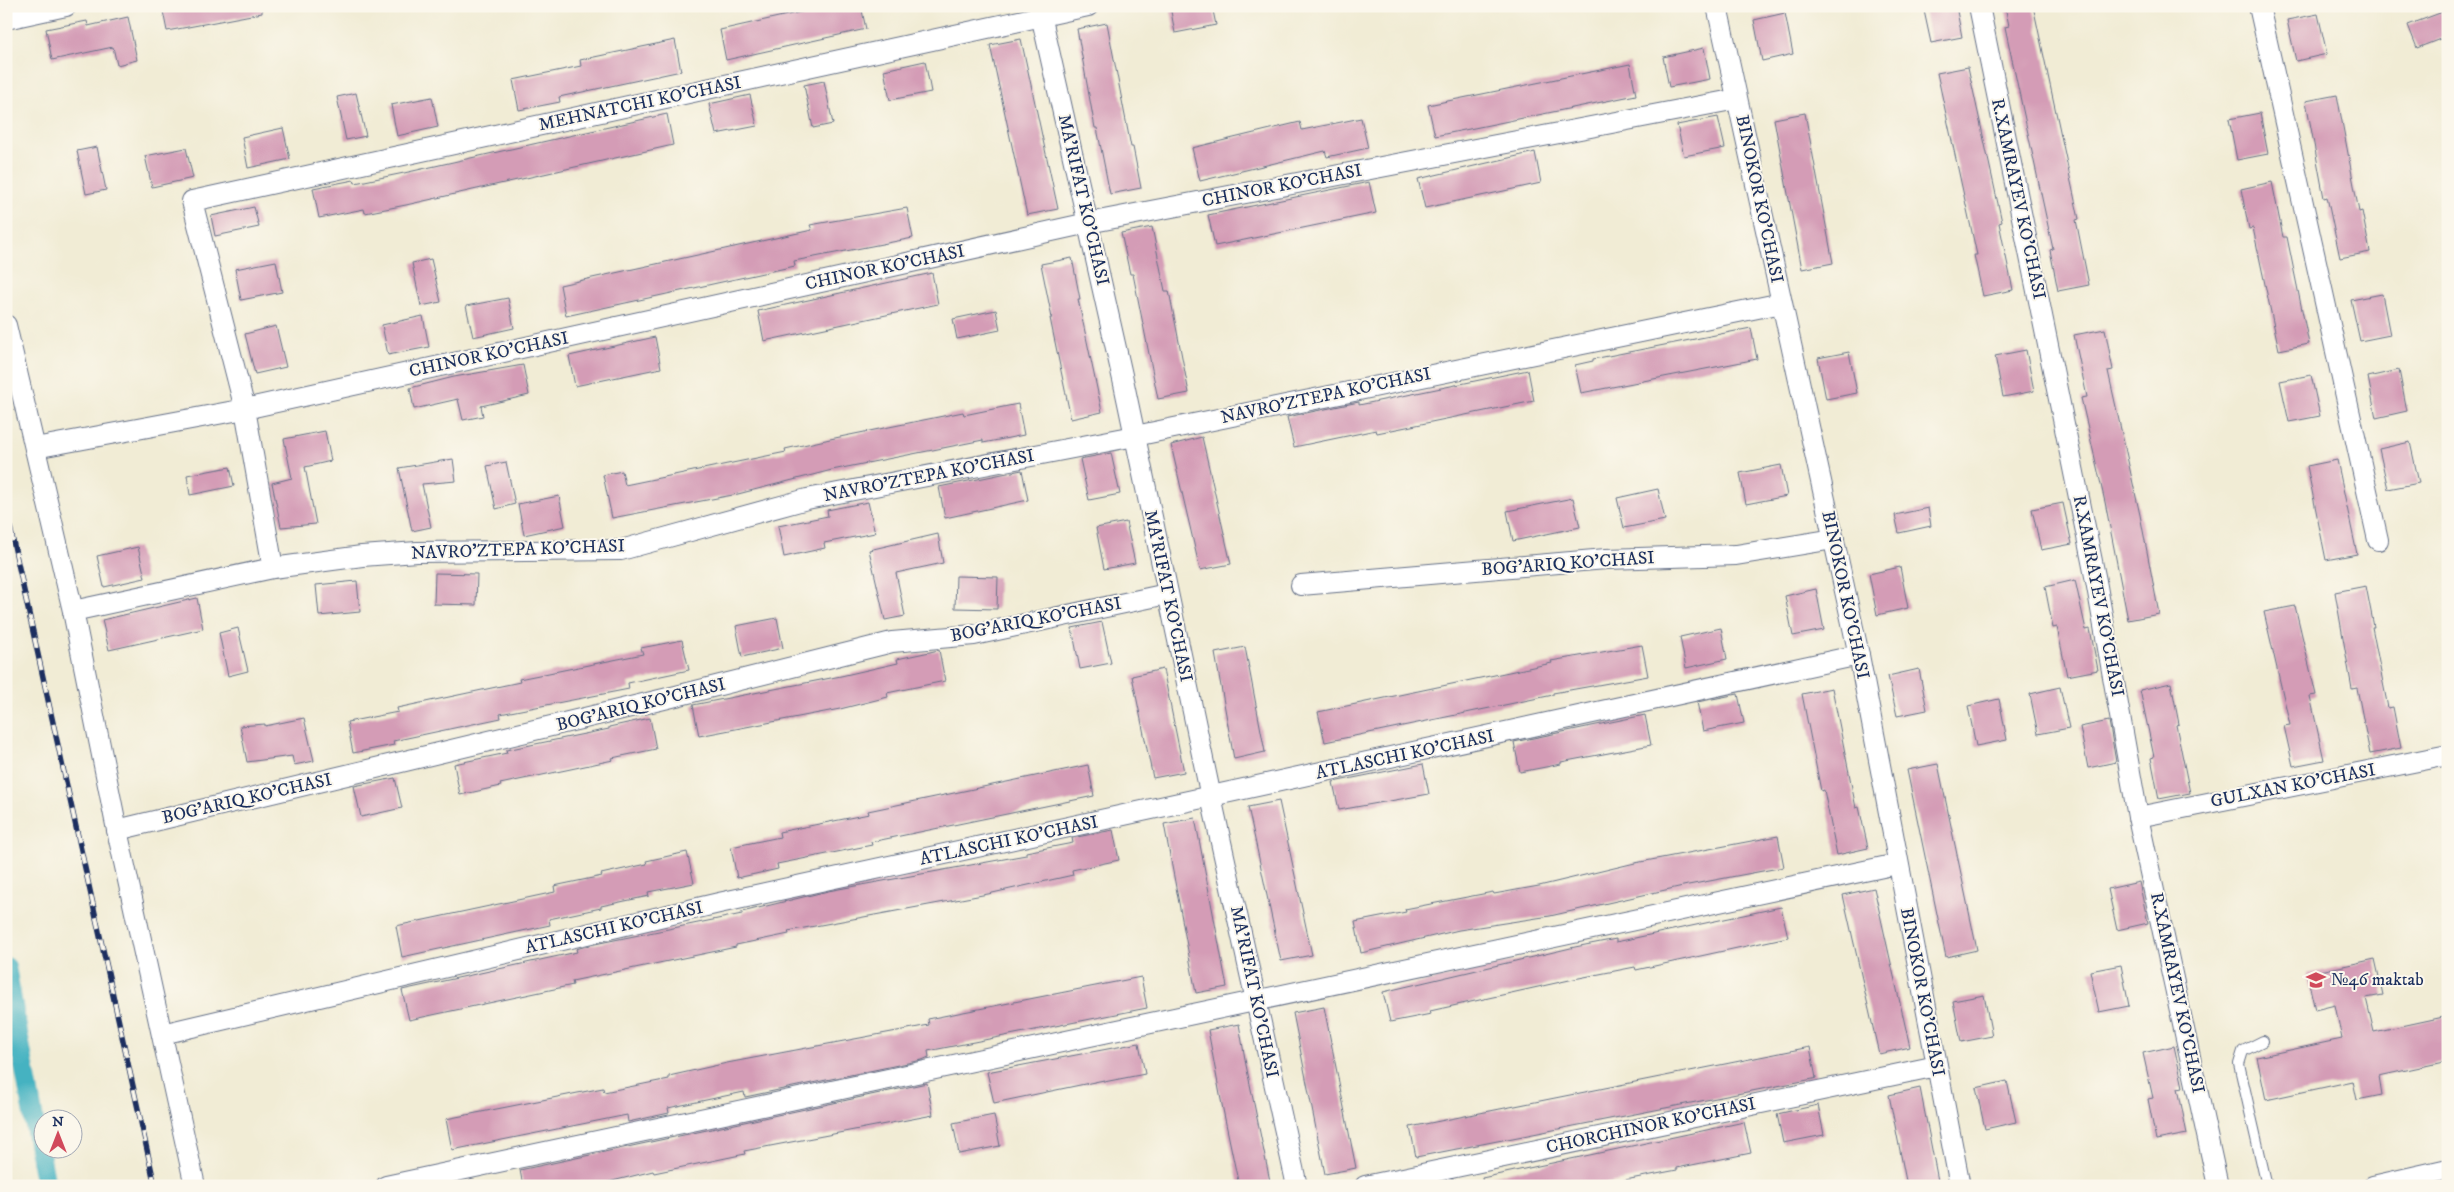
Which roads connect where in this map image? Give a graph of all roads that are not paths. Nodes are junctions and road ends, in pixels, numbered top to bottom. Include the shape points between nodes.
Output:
1 (66, 6) edge
2 (1088, 6) edge
3 (1717, 6) edge
4 (1979, 6) edge
5 (2259, 6) edge
6 (1040, 11) edge
7 (6, 19) edge
8 (1737, 99) junction
9 (1088, 223) junction
10 (1782, 303) junction
11 (6, 325) edge
12 (245, 410) junction
13 (1134, 436) junction
14 (35, 448) junction
15 (1834, 539) junction
16 (2378, 540) dead end
17 (273, 568) junction
18 (1301, 585) dead end
19 (1167, 594) junction
20 (73, 611) junction
21 (1859, 655) junction
22 (2448, 755) edge
23 (1211, 797) junction
24 (2138, 817) junction
25 (117, 830) junction
26 (1897, 864) junction
27 (1255, 1001) junction
28 (162, 1034) junction
29 (2263, 1041) dead end
30 (1936, 1066) junction
31 (2448, 1169) edge
32 (195, 1186) edge
33 (386, 1186) edge
34 (1297, 1186) edge
35 (1365, 1186) edge
36 (1960, 1186) edge
37 (2218, 1186) edge
38 (2267, 1186) edge
39 (2373, 1186) edge

1 - 7 street
2 - 6 street, MEHNATCHI KO'CHASI
3 - 8 street, BINOKOR KO'CHASI
4 - 24 street, R.XAMRAYEV KO'CHASI via 2096,581
5 - 16 street
6 - 9 street, MA'RIFAT KO'CHASI
6 - 12 street, MEHNATCHI KO'CHASI via 192,201
8 - 9 street, CHINOR KO'CHASI
8 - 10 street, BINOKOR KO'CHASI
9 - 12 street, CHINOR KO'CHASI
9 - 13 street, MA'RIFAT KO'CHASI
10 - 13 street, NAVRO'ZTEPA KO'CHASI
10 - 15 street, BINOKOR KO'CHASI
11 - 14 street
12 - 14 street, CHINOR KO'CHASI
12 - 17 street
13 - 17 street, NAVRO'ZTEPA KO'CHASI via 807,499 621,550 416,552
13 - 19 street, MA'RIFAT KO'CHASI
14 - 20 street
15 - 18 street, BOG'ARIQ KO'CHASI via 1736,555 1606,559
15 - 21 street, BINOKOR KO'CHASI
17 - 20 street, NAVRO'ZTEPA KO'CHASI
19 - 23 street, MA'RIFAT KO'CHASI
19 - 25 street, BOG'ARIQ KO'CHASI via 974,636 892,642
20 - 25 street
21 - 23 street, ATLASCHI KO'CHASI
21 - 26 street, BINOKOR KO'CHASI
22 - 24 street, GULXAN KO'CHASI
23 - 27 street, MA'RIFAT KO'CHASI
23 - 28 street, ATLASCHI KO'CHASI via 719,903
24 - 37 street, R.XAMRAYEV KO'CHASI
25 - 28 street
26 - 27 street
26 - 30 street, BINOKOR KO'CHASI
27 - 33 street
27 - 34 street, MA'RIFAT KO'CHASI
28 - 32 street
29 - 38 lane via 2244,1051 2239,1064
30 - 35 street, CHORCHINOR KO'CHASI
30 - 36 street, BINOKOR KO'CHASI
31 - 39 street

